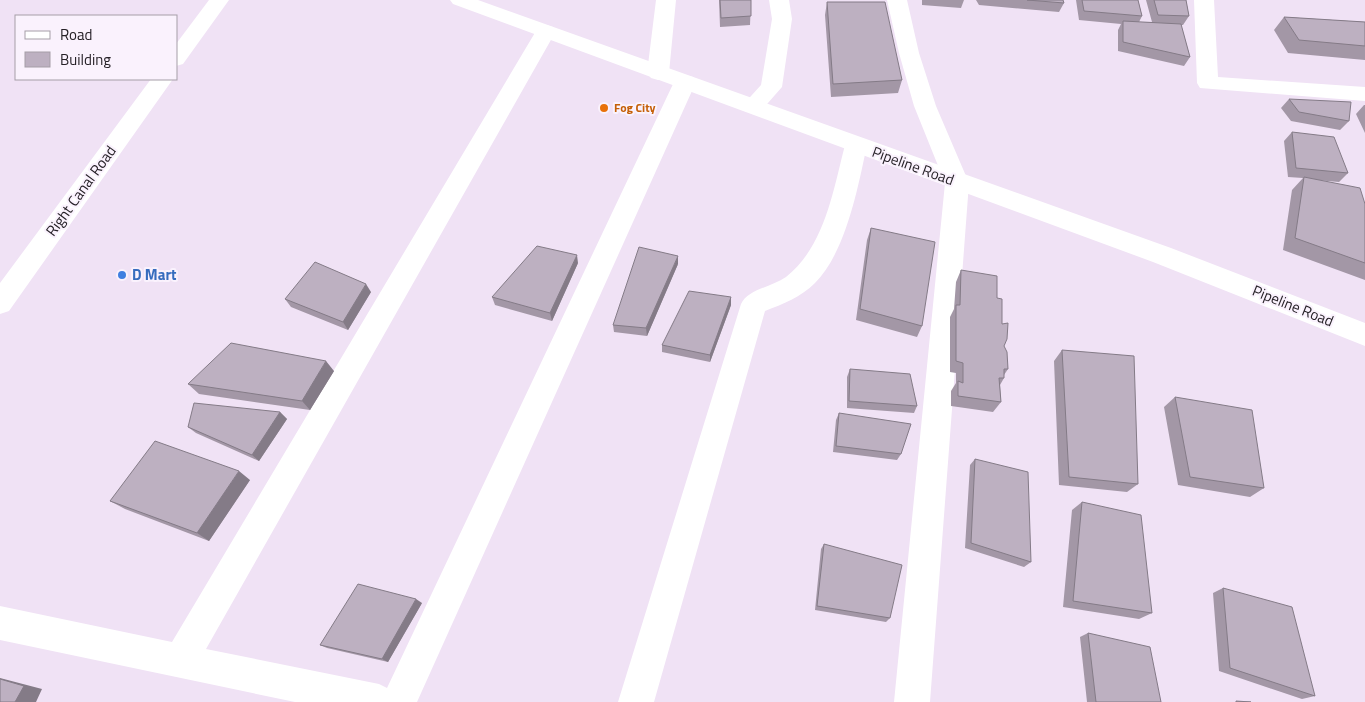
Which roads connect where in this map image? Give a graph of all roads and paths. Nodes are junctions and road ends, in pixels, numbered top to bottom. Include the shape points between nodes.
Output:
1 (219, 0) edge
2 (460, 0) edge
3 (666, 0) edge
4 (779, 0) edge
5 (897, 0) edge
6 (1204, 0) edge
7 (546, 31) junction
8 (178, 56) edge
9 (658, 73) junction
10 (161, 80) edge
11 (685, 82) junction
12 (1365, 94) edge
13 (753, 106) junction
14 (856, 145) junction
15 (957, 183) junction
16 (0, 302) edge
17 (1365, 335) edge
18 (0, 623) edge
19 (180, 661) junction
20 (379, 702) edge
21 (399, 702) edge
22 (636, 702) edge
23 (912, 702) edge

1 - 8 street
2 - 7 street, Pipeline Road
3 - 9 street
4 - 13 street via 782,19 771,87
5 - 15 street via 925,106
6 - 12 street via 1208,83
7 - 9 street, Pipeline Road
7 - 19 street
9 - 11 street, Pipeline Road
10 - 16 street, Right Canal Road
11 - 13 street, Pipeline Road
11 - 21 street
13 - 14 street, Pipeline Road
14 - 15 street, Pipeline Road
14 - 22 street via 841,207 814,267 794,286 754,304
15 - 17 street, Pipeline Road via 1162,256
15 - 23 street
18 - 19 street
19 - 20 street

